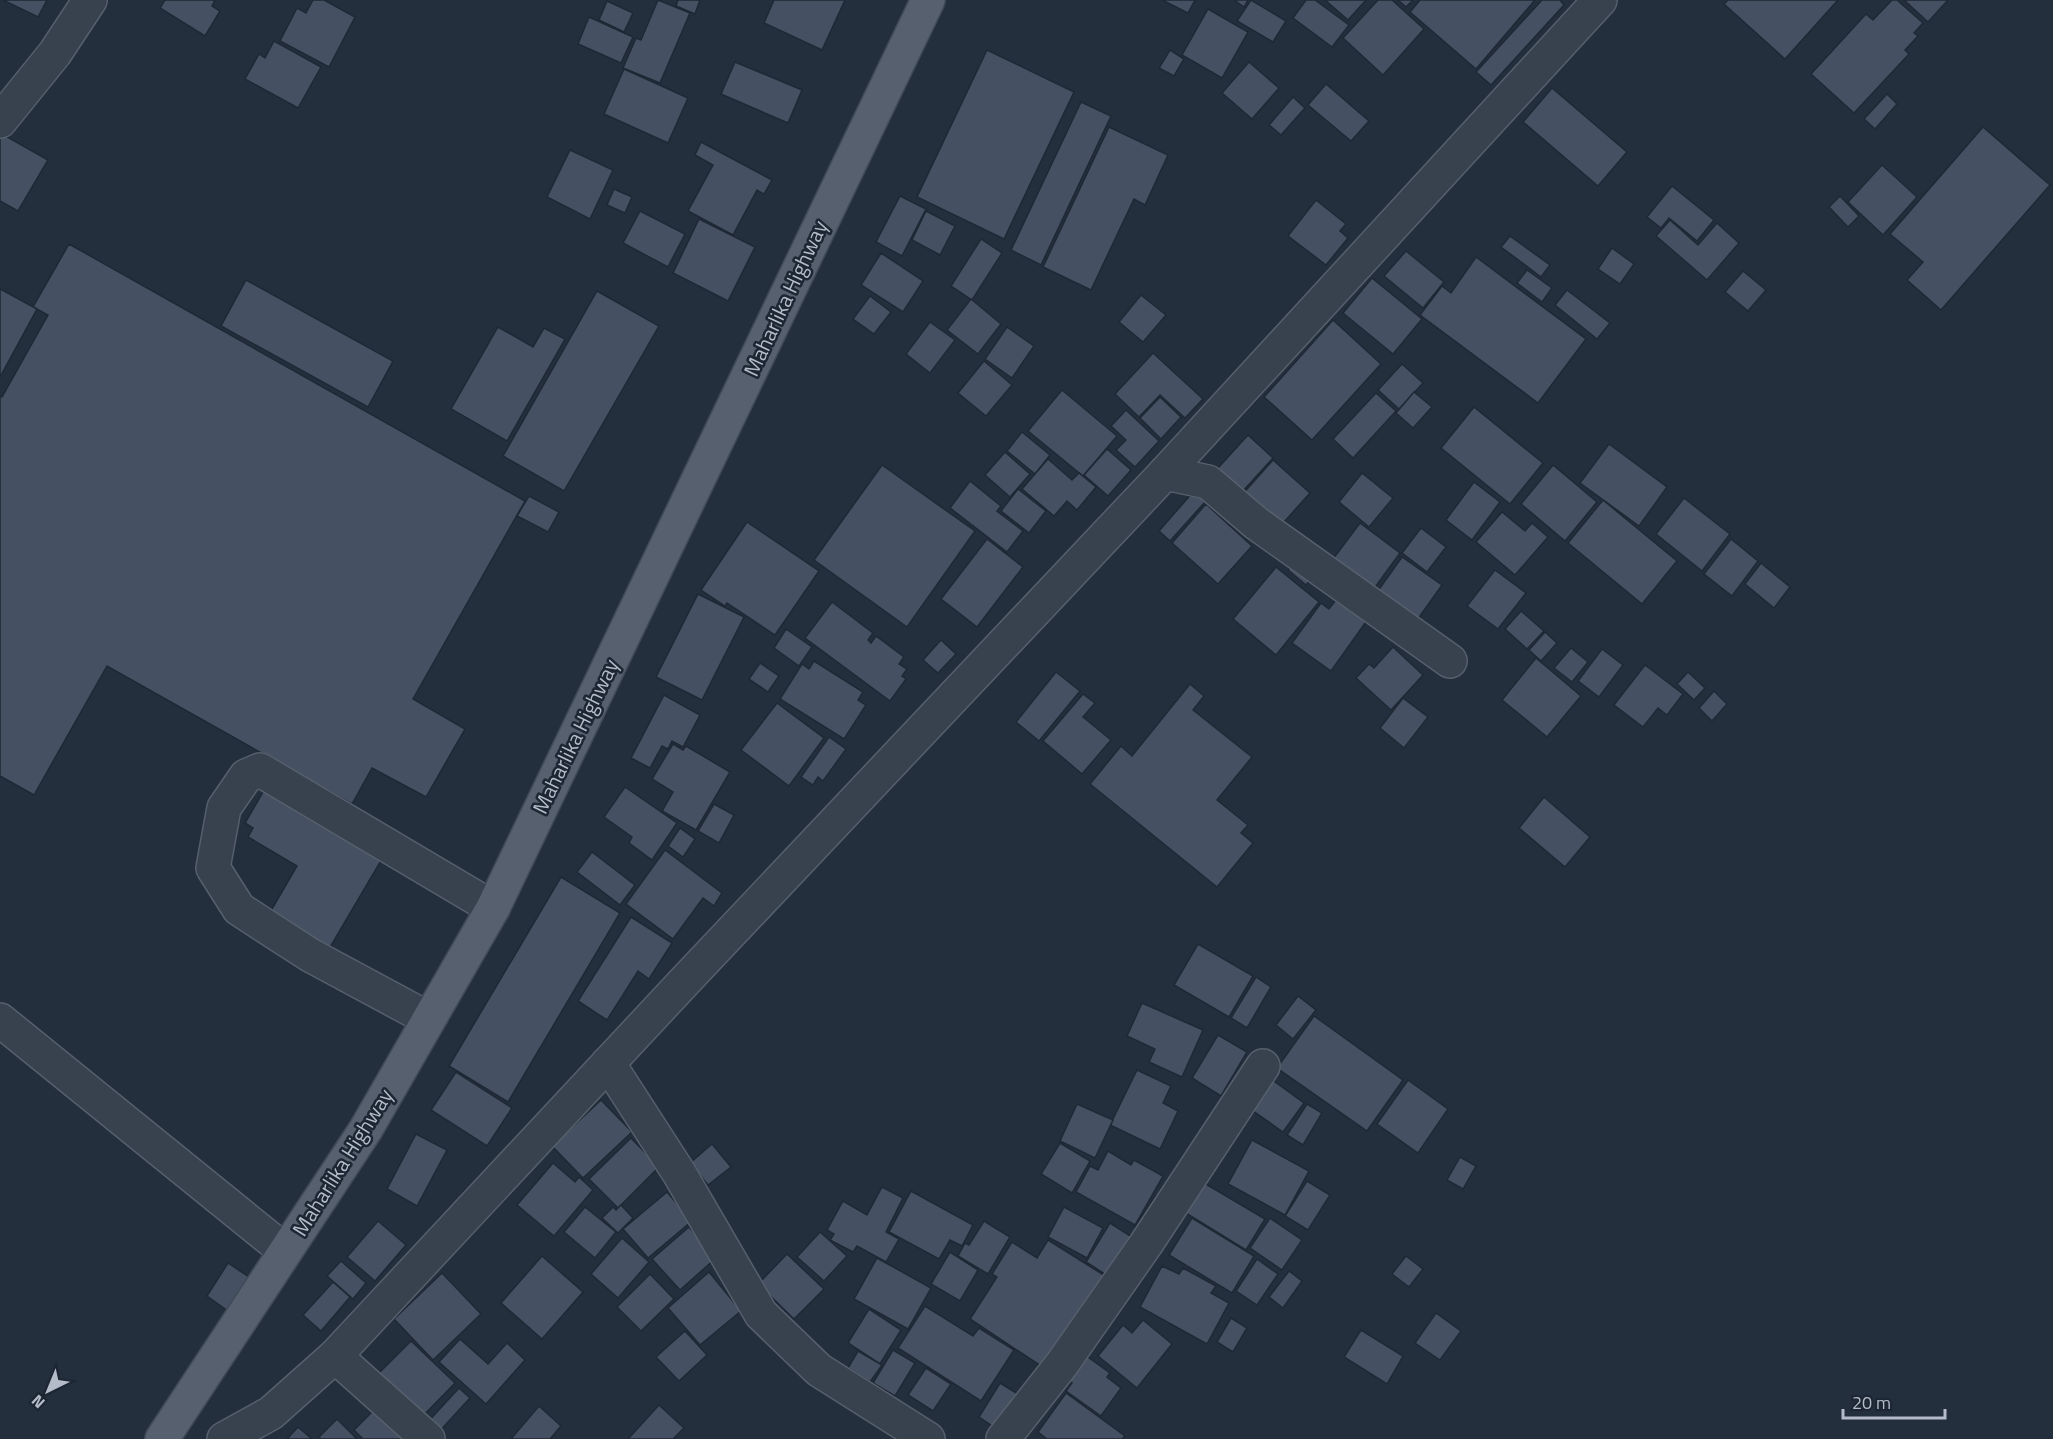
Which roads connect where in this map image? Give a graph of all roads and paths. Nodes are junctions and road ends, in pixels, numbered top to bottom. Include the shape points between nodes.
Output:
1 (90, 0) edge
2 (928, 0) edge
3 (1600, 0) edge
4 (0, 121) edge
5 (1165, 472) junction
6 (1450, 661) dead end
7 (493, 908) junction
8 (429, 1019) junction
9 (4, 1033) edge
10 (608, 1064) junction
11 (1263, 1066) dead end
12 (285, 1251) junction
13 (334, 1356) junction
14 (162, 1439) edge
15 (224, 1439) edge
16 (428, 1439) edge
17 (927, 1439) edge
18 (1003, 1439) edge

1 - 4 street via 56,53
2 - 7 main road, Maharlika Highway
3 - 5 street
5 - 6 street via 1208,482 1256,523
5 - 10 street
7 - 8 main road, Maharlika Highway
7 - 8 street via 260,770 246,776 224,808 213,868 239,909 310,955
8 - 12 main road, Maharlika Highway via 366,1129
9 - 12 street
10 - 13 street
10 - 17 street via 679,1173 761,1314 819,1370
11 - 18 street via 1146,1244 1062,1364
12 - 14 main road, Maharlika Highway
13 - 15 street via 271,1413
13 - 16 street

